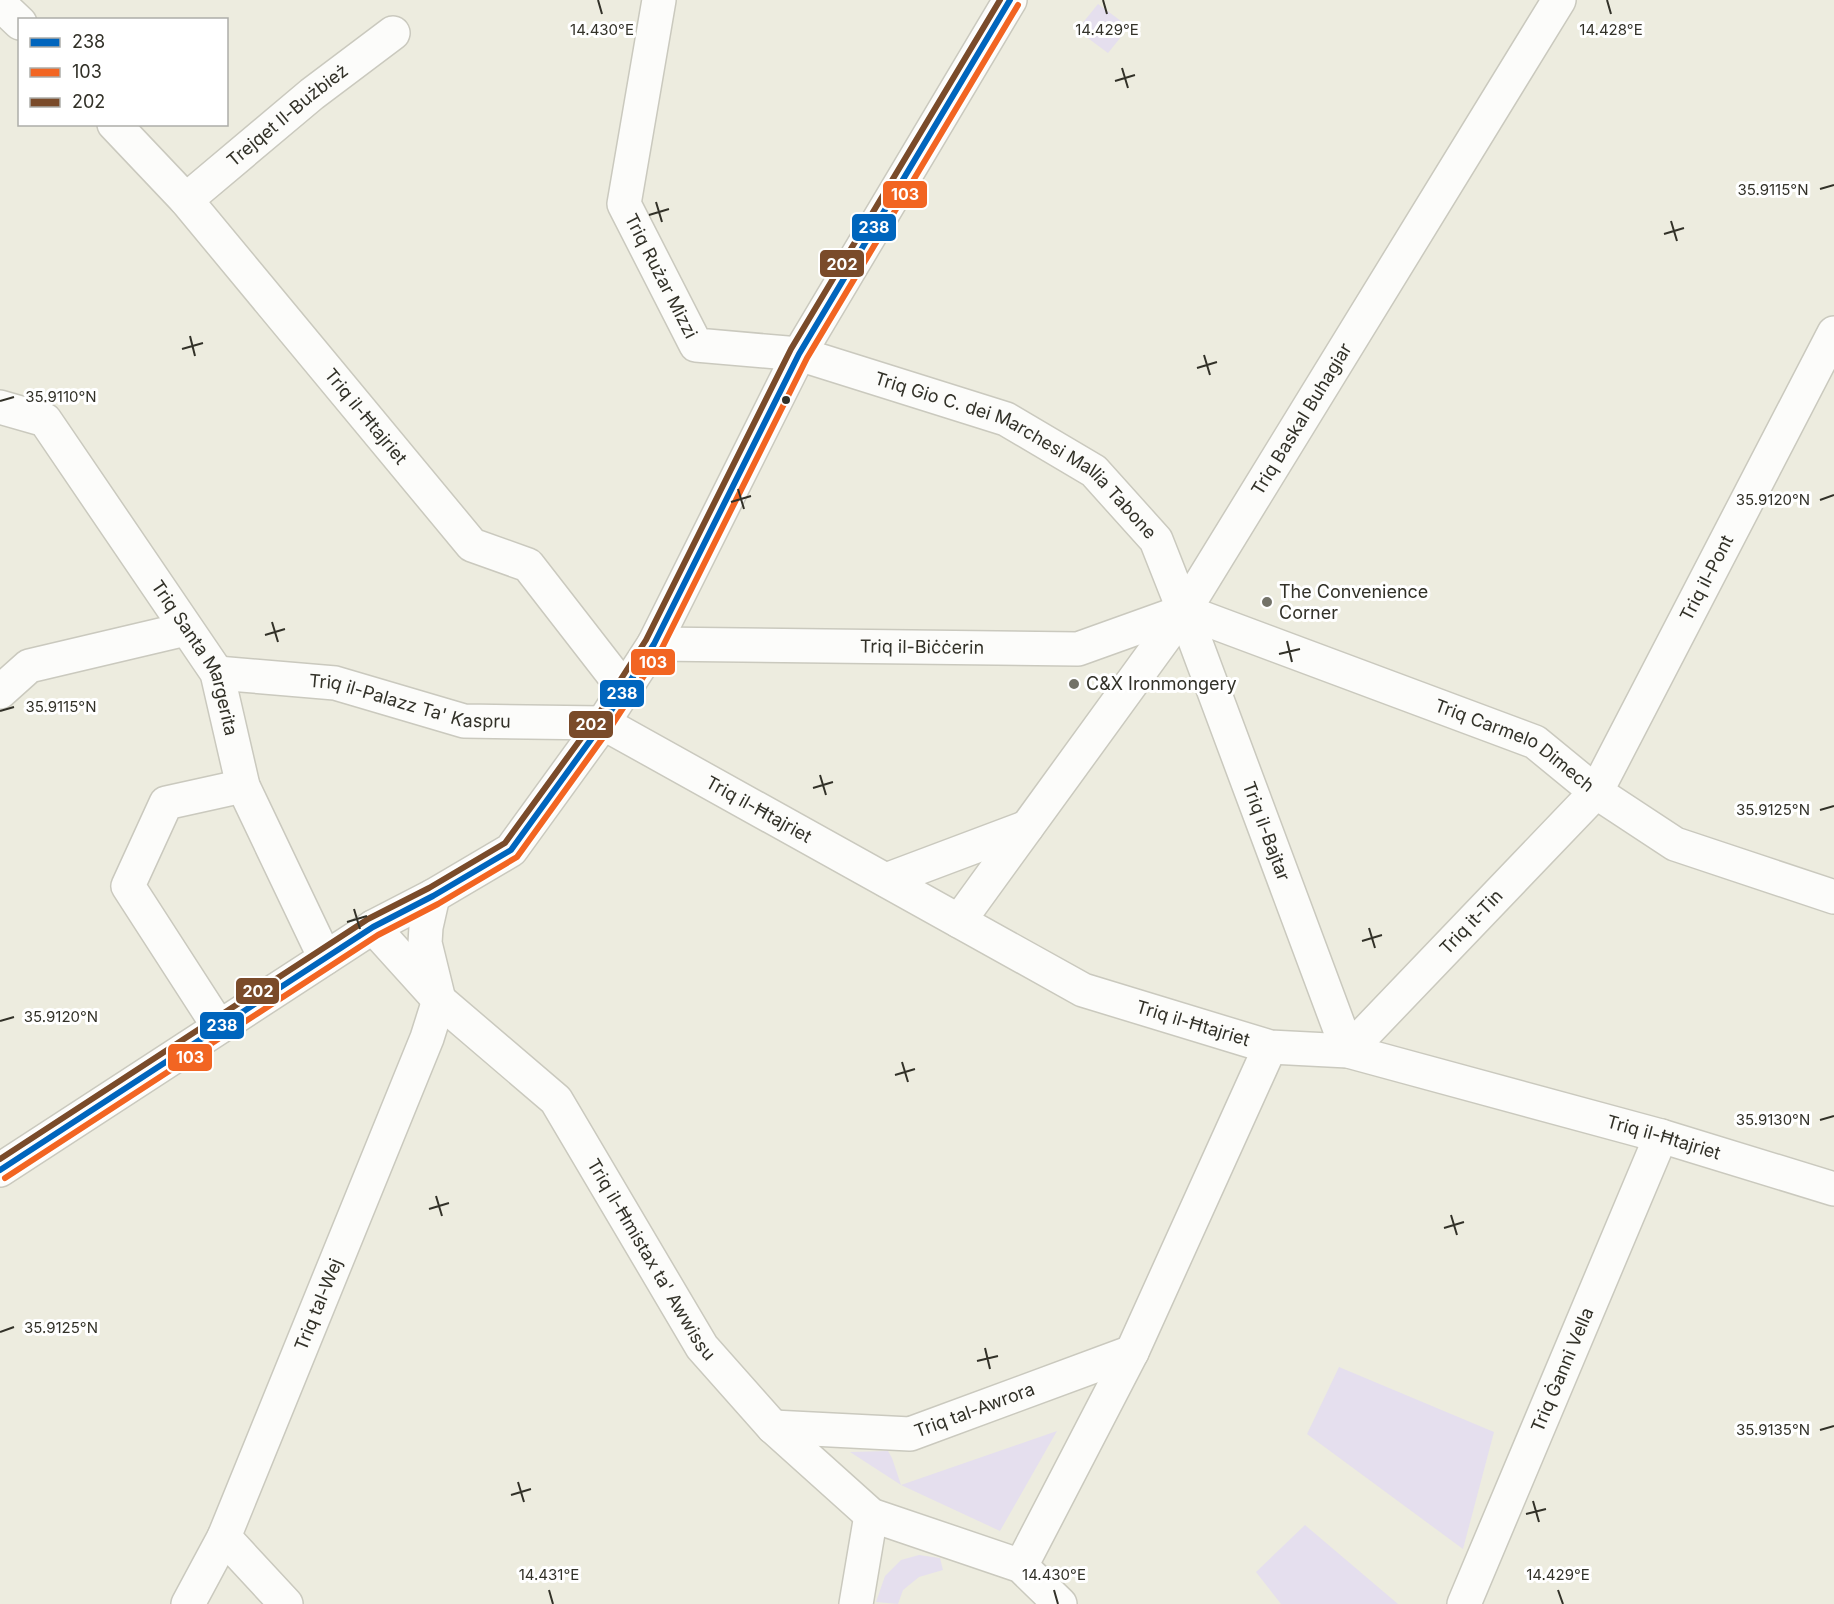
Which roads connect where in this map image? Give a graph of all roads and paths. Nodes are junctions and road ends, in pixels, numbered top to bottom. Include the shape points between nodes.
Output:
1 (659, 0) edge
2 (1010, 0) edge
3 (1559, 0) edge
4 (0, 4) edge
5 (18, 21) edge
6 (393, 33) dead end
7 (116, 126) edge
8 (186, 200) junction
9 (1830, 351) edge
10 (799, 354) junction
11 (0, 407) edge
12 (1185, 611) junction
13 (186, 629) junction
14 (654, 644) junction
15 (217, 673) junction
16 (625, 690) junction
17 (0, 692) edge
18 (603, 723) junction
19 (243, 786) junction
20 (1596, 792) junction
21 (1028, 827) junction
22 (886, 880) junction
23 (434, 896) junction
24 (1834, 897) edge
25 (959, 921) junction
26 (373, 927) junction
27 (325, 958) junction
28 (439, 1000) junction
29 (219, 1027) junction
30 (1270, 1047) junction
31 (1348, 1051) junction
32 (1661, 1136) junction
33 (0, 1170) edge
34 (1834, 1189) edge
35 (1132, 1352) junction
36 (773, 1427) junction
37 (871, 1515) junction
38 (224, 1537) junction
39 (1021, 1566) junction
40 (188, 1604) edge
41 (286, 1604) edge
42 (856, 1604) edge
43 (1060, 1604) edge
44 (1464, 1604) edge

1 - 10 street, Triq Rużar Mizzi via 624,204 696,345
2 - 10 street
3 - 12 street, Triq Baskal Buhagiar
4 - 5 street
6 - 8 street, Trejqet Il-Bużbież via 312,94
7 - 8 street, Triq il-Ħtajriet
8 - 16 street, Triq il-Ħtajriet via 472,545 528,565
9 - 20 street, Triq il-Pont
10 - 12 street, Triq Gio C. dei Marchesi Mallia Tabone via 1006,419 1094,471 1156,540
10 - 14 street
11 - 13 street, Triq Santa Margerita via 45,420
12 - 14 street, Triq il-Biċċerin via 1078,649
12 - 20 street, Triq Carmelo Dimech via 1535,742
12 - 21 street, Triq Baskal Buhagiar
12 - 31 street, Triq il-Bajtar
13 - 15 street, Triq Santa Margerita
13 - 17 street via 28,666
14 - 16 street
15 - 18 street, Triq il-Palazz Ta' Kaspru via 335,683 465,721
15 - 19 street, Triq Santa Margerita
16 - 18 street
18 - 22 street, Triq il-Ħtajriet
18 - 23 street via 511,850
19 - 27 street, Triq Santa Margerita
19 - 29 street via 165,803 128,886
20 - 24 street, Triq Carmelo Dimech via 1675,844
20 - 31 street, Triq it-Tin
21 - 22 street
21 - 25 street, Triq Baskal Buhagiar
22 - 25 street, Triq il-Ħtajriet
23 - 26 street
23 - 28 street via 425,943
25 - 30 street, Triq il-Ħtajriet via 1083,990
26 - 27 street
26 - 28 street, Triq il-Ħmistax ta' Awwissu
27 - 29 street
28 - 36 street, Triq il-Ħmistax ta' Awwissu via 556,1100 702,1347
28 - 38 street, Triq tal-Wej
29 - 33 street
30 - 31 street, Triq il-Ħtajriet
30 - 35 street
31 - 32 street, Triq il-Ħtajriet
32 - 34 street, Triq il-Ħtajriet
32 - 44 street, Triq Ġanni Vella
35 - 36 street, Triq tal-Awrora via 910,1434
35 - 39 street
36 - 37 street, Triq il-Ħmistax ta' Awwissu
37 - 39 street
37 - 42 street
38 - 40 street, Triq tal-Wej
38 - 41 street
39 - 43 street

